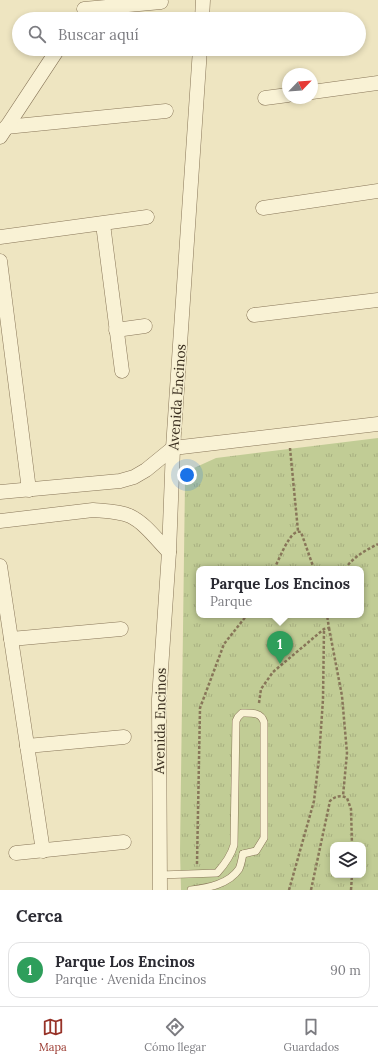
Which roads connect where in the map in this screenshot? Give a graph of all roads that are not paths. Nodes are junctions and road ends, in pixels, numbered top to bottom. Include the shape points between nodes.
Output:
1 (203, 0) edge
2 (161, 2) dead end
3 (84, 9) edge
4 (202, 12) edge
5 (53, 56) edge
6 (200, 56) edge
7 (378, 83) edge
8 (318, 91) edge
9 (282, 96) edge
10 (265, 98) dead end
11 (166, 111) dead end
12 (3, 132) edge
13 (378, 191) edge
14 (263, 208) dead end
15 (147, 217) dead end
16 (102, 224) junction
17 (0, 237) edge
18 (0, 261) edge
19 (378, 300) edge
20 (254, 315) dead end
21 (145, 326) dead end
22 (116, 330) junction
23 (122, 371) dead end
24 (378, 424) edge
25 (173, 448) junction
26 (29, 490) junction
27 (0, 492) edge
28 (0, 521) edge
29 (169, 552) junction
30 (0, 566) edge
31 (121, 629) dead end
32 (11, 639) junction
33 (124, 737) dead end
34 (27, 746) junction
35 (124, 842) dead end
36 (234, 845) junction
37 (43, 851) junction
38 (16, 853) dead end
39 (243, 854) junction
40 (160, 875) junction
41 (160, 890) edge
42 (192, 890) edge

1 - 4 street
2 - 3 street
5 - 12 street
6 - 25 street, Avenida Encinos
7 - 8 street
9 - 10 street
11 - 12 street
13 - 14 street
15 - 16 street
16 - 17 street
16 - 22 street
18 - 26 street
19 - 20 street
21 - 22 street
22 - 23 street
24 - 25 street
25 - 26 street via 134,477 120,481
25 - 29 street, Avenida Encinos
26 - 27 street
28 - 29 street via 93,510 129,515 142,523
29 - 40 street, Avenida Encinos via 158,699
30 - 32 street
31 - 32 street
32 - 34 street
33 - 34 street
34 - 37 street
35 - 37 street
36 - 39 lane
36 - 39 lane via 236,721 242,713 258,714 264,722 264,838 256,851
36 - 40 lane via 226,863 217,873
37 - 38 street
39 - 42 lane via 239,868 229,879
40 - 41 street, Avenida Encinos

